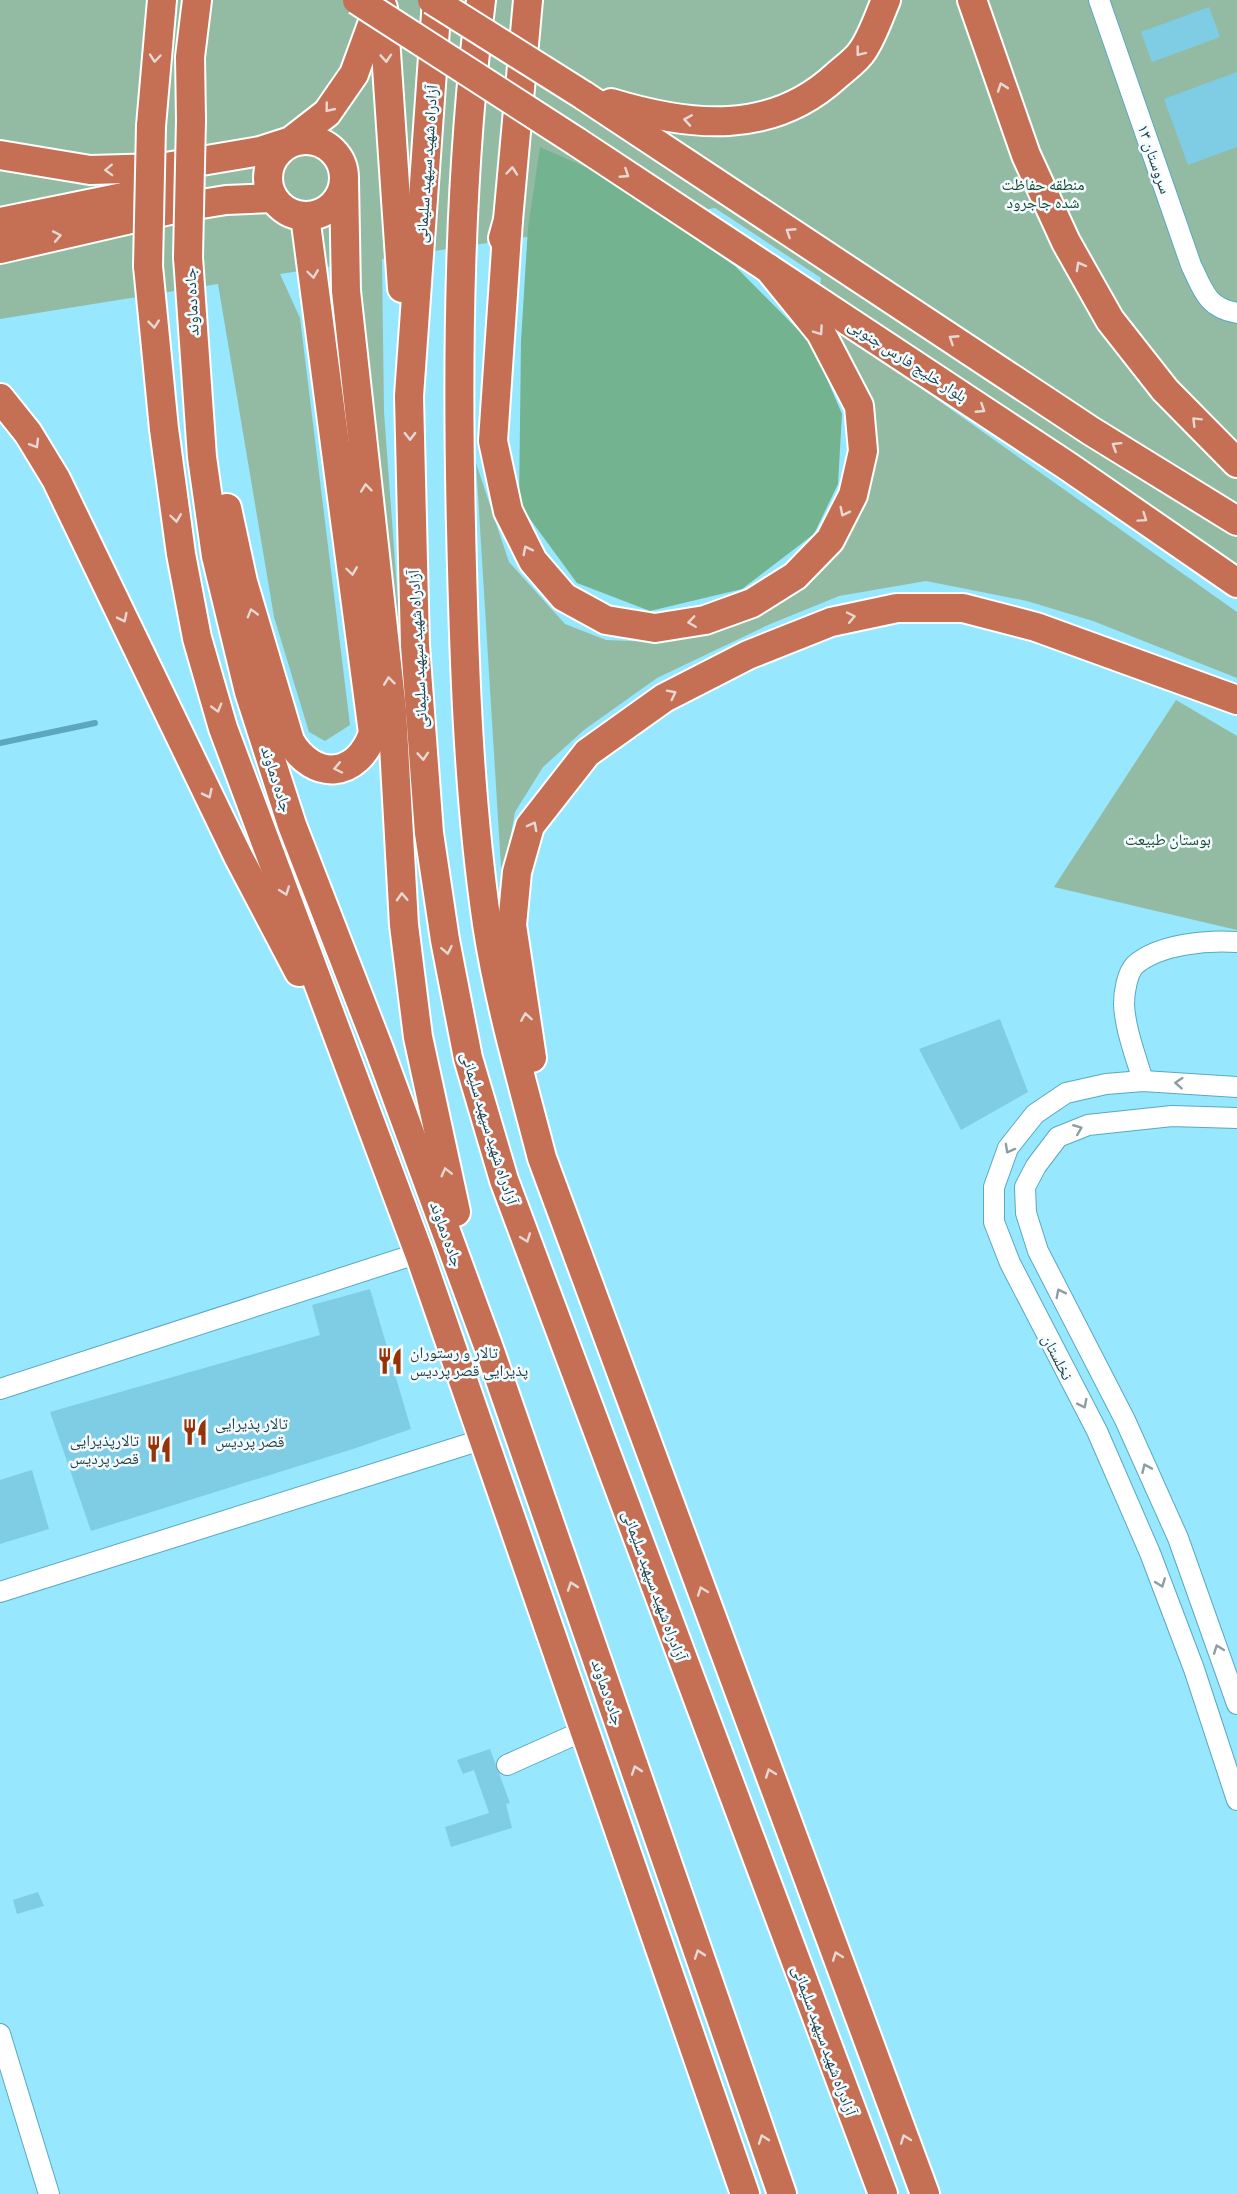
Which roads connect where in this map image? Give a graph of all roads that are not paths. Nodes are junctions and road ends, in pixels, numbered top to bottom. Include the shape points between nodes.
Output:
1 (162, 0) edge
2 (197, 0) edge
3 (357, 0) edge
4 (382, 0) edge
5 (432, 0) edge
6 (437, 0) edge
7 (481, 0) edge
8 (528, 0) edge
9 (886, 0) edge
10 (972, 0) edge
11 (1100, 0) edge
12 (583, 95) junction
13 (291, 141) junction
14 (0, 155) edge
15 (271, 161) junction
16 (344, 181) junction
17 (273, 198) junction
18 (305, 216) junction
19 (508, 220) junction
20 (0, 222) edge
21 (0, 249) edge
22 (769, 269) junction
23 (1230, 311) edge
24 (195, 366) junction
25 (409, 396) junction
26 (0, 398) edge
27 (459, 412) junction
28 (1237, 463) edge
29 (1237, 521) edge
30 (1237, 583) edge
31 (1237, 700) edge
32 (1237, 942) edge
33 (352, 1076) junction
34 (1143, 1081) junction
35 (1237, 1087) edge
36 (1237, 1118) edge
37 (542, 1158) junction
38 (419, 1253) junction
39 (490, 1351) junction
40 (0, 1389) edge
41 (484, 1439) junction
42 (0, 1592) edge
43 (1237, 1704) edge
44 (583, 1731) junction
45 (507, 1765) dead end
46 (1237, 1800) edge
47 (0, 2034) edge
48 (50, 2194) edge
49 (745, 2194) edge
50 (782, 2194) edge
51 (883, 2194) edge
52 (925, 2194) edge

1 -> 33 highway, جاده دماوند, bridge via 151,126 148,266 181,554 197,638 223,728
2 - 24 highway, جاده دماوند, bridge via 190,57 188,257
3 -> 22 highway, بلوار خلیج فارس جنوبی, bridge
4 -> 13 highway via 354,74 327,113
4 -> 25 highway
5 - 12 highway, bridge
6 - 25 highway, آزادراه شهید سپهبد سلیمانی
7 - 27 highway via 463,212
19 -> 8 highway
9 -> 12 highway via 863,52 819,92 766,117 708,124 645,113
28 -> 10 highway via 1166,390 1110,320 1066,242 1026,154
11 - 23 street, سروستان ۱۳ via 1191,265 1207,297
29 -> 12 highway via 1091,430
13 -> 14 highway via 260,151 160,168 90,170
13 - 15 highway
13 - 16 highway via 306,138 322,142 339,159
15 - 17 highway via 267,174
15 - 20 highway
16 - 18 highway via 336,202 327,210
39 -> 16 highway via 442,1157 418,1036 404,926 392,710 346,291
17 - 18 highway via 292,214
21 -> 17 highway via 183,207
18 -> 24 highway via 373,733 363,755 343,768 326,770 311,765 298,755 290,741 243,582
22 -> 19 highway via 821,333 859,406 863,451 853,495 830,540 795,576 752,603 705,620 655,627 606,620 564,597 533,561 508,511 493,441
19 - 27 highway
22 -> 30 highway, بلوار خلیج فارس جنوبی via 1070,467
24 - 39 highway, جاده دماوند via 202,457 216,556 249,692 292,825 384,1060
25 -> 51 highway, آزادراه شهید سپهبد سلیمانی via 415,645 429,833 468,1058 508,1192
26 -> 33 highway via 28,432 56,479 238,856
27 - 37 highway via 463,642 474,823 488,928
37 -> 31 highway via 531,1049 512,925 517,872 530,826 587,753 664,698 748,655 831,622 897,608 963,608 1036,627
32 - 34 street via 1212,940 1166,949 1135,966 1126,983 1124,1005
33 - 38 highway, جاده دماوند
35 -> 34 street, نخلستان
34 -> 46 street, نخلستان via 1066,1093 1035,1114 1008,1148 994,1187 994,1222 1010,1263 1097,1431 1150,1553
43 -> 36 street, نخلستان via 1178,1538 1125,1420 1038,1251 1026,1213 1025,1187 1058,1137 1088,1125 1173,1116
52 -> 37 highway
38 - 40 street
38 - 41 highway, جاده دماوند
50 -> 39 highway, جاده دماوند
41 - 42 street
41 - 44 highway, جاده دماوند
44 - 45 street
44 - 49 highway, جاده دماوند
47 - 48 street

